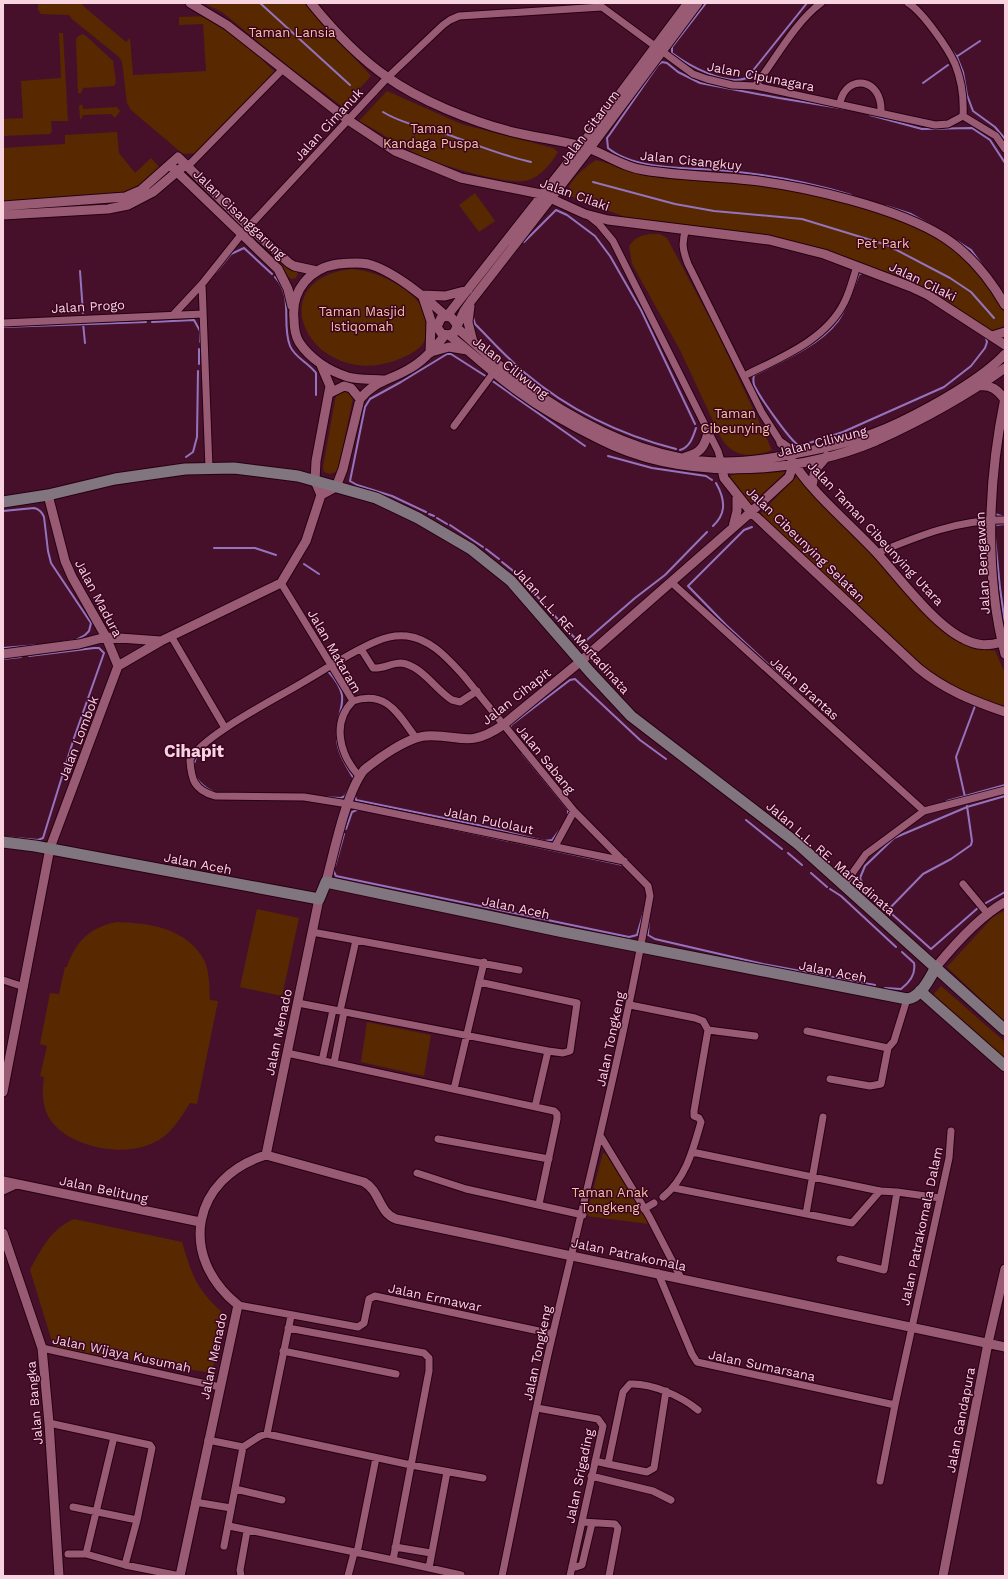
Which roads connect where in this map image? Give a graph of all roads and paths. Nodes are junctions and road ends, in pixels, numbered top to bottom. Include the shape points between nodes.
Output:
1 (190, 3) edge
2 (311, 3) edge
3 (688, 3) edge
4 (698, 3) edge
5 (821, 3) edge
6 (908, 3) edge
7 (659, 47) junction
8 (282, 70) junction
9 (387, 78) junction
10 (755, 86) junction
11 (840, 103) junction
12 (881, 113) junction
13 (963, 116) junction
14 (348, 120) junction
15 (580, 146) junction
16 (590, 148) junction
17 (1005, 149) edge
18 (170, 164) junction
19 (187, 165) junction
20 (178, 172) junction
21 (541, 194) junction
22 (551, 197) junction
23 (3, 206) edge
24 (77, 206) junction
25 (585, 214) junction
26 (3, 215) edge
27 (249, 226) junction
28 (686, 229) junction
29 (241, 235) junction
30 (294, 266) junction
31 (857, 266) junction
32 (317, 271) junction
33 (283, 276) junction
34 (202, 284) junction
35 (468, 290) junction
36 (421, 296) junction
37 (471, 301) junction
38 (1005, 305) edge
39 (293, 309) junction
40 (174, 314) junction
41 (203, 314) junction
42 (446, 316) junction
43 (3, 323) edge
44 (457, 326) junction
45 (1005, 332) edge
46 (447, 335) junction
47 (992, 336) junction
48 (1005, 346) edge
49 (472, 347) junction
50 (430, 353) junction
51 (1005, 353) edge
52 (321, 365) junction
53 (1005, 368) edge
54 (494, 372) junction
55 (744, 376) junction
56 (384, 380) junction
57 (976, 387) junction
58 (330, 393) junction
59 (360, 399) junction
60 (1005, 399) edge
61 (551, 408) junction
62 (911, 421) junction
63 (454, 426) dead end
64 (708, 433) junction
65 (781, 443) junction
66 (813, 452) junction
67 (828, 456) junction
68 (682, 458) junction
69 (792, 459) junction
70 (721, 465) junction
71 (209, 468) junction
72 (315, 481) junction
73 (812, 486) junction
74 (336, 487) junction
75 (48, 495) junction
76 (322, 495) junction
77 (738, 497) junction
78 (3, 502) edge
79 (751, 512) junction
80 (990, 519) junction
81 (1005, 520) edge
82 (733, 527) junction
83 (877, 553) junction
84 (671, 582) junction
85 (281, 583) junction
86 (106, 636) junction
87 (171, 636) junction
88 (161, 641) junction
89 (1002, 642) junction
90 (361, 649) junction
91 (3, 654) edge
92 (1005, 654) edge
93 (581, 661) junction
94 (118, 666) junction
95 (331, 666) junction
96 (477, 691) junction
97 (353, 701) junction
98 (1005, 712) edge
99 (503, 724) junction
100 (226, 728) junction
101 (416, 738) junction
102 (359, 776) junction
103 (1005, 790) edge
104 (348, 804) junction
105 (574, 811) junction
106 (924, 812) junction
107 (3, 842) edge
108 (555, 846) junction
109 (50, 848) junction
110 (624, 862) junction
111 (326, 882) junction
112 (963, 884) dead end
113 (844, 885) junction
114 (319, 899) junction
115 (1005, 902) edge
116 (983, 908) junction
117 (312, 932) junction
118 (356, 940) junction
119 (641, 946) junction
120 (484, 962) junction
121 (936, 967) junction
122 (519, 970) dead end
123 (3, 980) edge
124 (479, 982) junction
125 (24, 987) junction
126 (920, 991) junction
127 (907, 999) junction
128 (298, 1003) junction
129 (630, 1005) junction
130 (339, 1011) junction
131 (708, 1030) junction
132 (1005, 1030) edge
133 (807, 1031) dead end
134 (466, 1036) junction
135 (755, 1036) dead end
136 (888, 1048) junction
137 (548, 1051) junction
138 (288, 1053) junction
139 (322, 1061) junction
140 (334, 1063) junction
141 (1005, 1066) edge
142 (830, 1079) dead end
143 (454, 1089) junction
144 (3, 1092) edge
145 (535, 1107) junction
146 (822, 1116) dead end
147 (951, 1131) dead end
148 (601, 1137) junction
149 (438, 1138) dead end
150 (692, 1152) junction
151 (266, 1155) junction
152 (549, 1159) junction
153 (418, 1173) dead end
154 (812, 1177) junction
155 (3, 1181) edge
156 (16, 1184) junction
157 (674, 1188) junction
158 (3, 1190) edge
159 (880, 1191) junction
160 (897, 1192) junction
161 (663, 1197) dead end
162 (940, 1198) junction
163 (654, 1203) dead end
164 (539, 1204) junction
165 (644, 1209) junction
166 (583, 1214) junction
167 (806, 1214) junction
168 (200, 1222) junction
169 (3, 1233) edge
170 (572, 1255) junction
171 (840, 1259) dead end
172 (1005, 1269) edge
173 (658, 1273) junction
174 (681, 1278) junction
175 (238, 1305) junction
176 (291, 1316) junction
177 (912, 1326) junction
178 (288, 1328) junction
179 (552, 1334) junction
180 (988, 1343) junction
181 (1005, 1347) edge
182 (42, 1348) junction
183 (284, 1351) junction
184 (396, 1374) dead end
185 (220, 1386) junction
186 (666, 1391) junction
187 (895, 1405) junction
188 (537, 1408) junction
189 (698, 1410) dead end
190 (49, 1423) junction
191 (267, 1434) junction
192 (114, 1437) junction
193 (208, 1440) junction
194 (243, 1446) junction
195 (376, 1458) junction
196 (595, 1461) junction
197 (608, 1464) junction
198 (411, 1465) junction
199 (446, 1472) junction
200 (592, 1476) junction
201 (484, 1478) dead end
202 (880, 1481) dead end
203 (235, 1489) junction
204 (282, 1500) dead end
205 (671, 1500) dead end
206 (195, 1502) junction
207 (72, 1507) dead end
208 (231, 1508) junction
209 (96, 1512) junction
210 (137, 1520) junction
211 (582, 1522) junction
212 (592, 1523) junction
213 (229, 1526) junction
214 (247, 1531) junction
215 (224, 1546) dead end
216 (395, 1547) junction
217 (355, 1553) junction
218 (431, 1553) junction
219 (68, 1554) dead end
220 (86, 1554) junction
221 (393, 1560) junction
222 (125, 1565) junction
223 (572, 1566) junction
224 (429, 1568) junction
225 (461, 1575) edge
226 (59, 1576) edge
227 (180, 1576) edge
228 (241, 1576) edge
229 (348, 1576) edge
230 (502, 1576) edge
231 (570, 1576) edge
232 (610, 1576) edge
233 (943, 1576) edge

1 - 8 street, Jalan Cilaki via 227,25
2 - 9 street, Jalan Cisangkuy via 333,30
3 - 7 street, Jalan Citarum
4 - 7 street, Jalan Citarum
5 - 10 street via 800,23
6 - 13 street via 918,11 955,64 964,102
7 - 9 street, Jalan Cimanuk via 602,7 471,15 450,20
7 - 10 street, Jalan Cipunagara via 681,66 707,79 732,85
7 - 15 street, Jalan Citarum
7 - 16 street, Jalan Citarum
8 - 14 street, Jalan Cilaki
8 - 19 street
9 - 14 street, Jalan Cimanuk
9 - 15 street, Jalan Cisangkuy via 420,96 483,123
10 - 11 street, Jalan Cipunagara
11 - 12 street, Jalan Cipunagara
11 - 12 street via 844,92 850,86 870,85 880,96
12 - 13 street, Jalan Cipunagara via 935,125 948,124
13 - 17 street via 996,136
14 - 21 street, Jalan Cilaki via 396,151 427,165 461,178
14 - 27 street, Jalan Cimanuk
15 - 16 street, Jalan Cisangkuy
15 - 21 street, Jalan Citarum
16 - 22 street, Jalan Citarum
16 - 38 street, Jalan Cisangkuy via 643,170 776,184 827,195 892,214 945,238 971,259 987,277
18 - 19 street, Jalan Cisanggarung via 178,157
18 - 20 street, Jalan Cisanggarung
18 - 24 street via 134,194
19 - 20 street
19 - 27 street, Jalan Cisanggarung
20 - 24 street via 153,192 128,205 108,209
20 - 29 street, Jalan Cisanggarung
21 - 22 street, Jalan Cilaki
21 - 35 street, Jalan Citarum
22 - 25 street, Jalan Cilaki
22 - 37 street, Jalan Citarum
23 - 24 street
24 - 26 street
25 - 28 street, Jalan Cilaki via 608,220
25 - 64 street, Jalan Cibeunying Selatan via 599,224 613,241
27 - 29 street, Jalan Cimanuk
27 - 30 street, Jalan Cisanggarung
28 - 31 street, Jalan Cilaki via 769,240 824,254
28 - 55 street, Jalan Taman Cibeunying Utara via 682,250
29 - 33 street, Jalan Cisanggarung
29 - 34 street, Jalan Cimanuk
30 - 32 street, Jalan Cisanggarung
30 - 33 street via 291,274
31 - 47 street, Jalan Cilaki via 940,301
31 - 55 street via 844,304 823,330 804,344
32 - 36 street via 351,262 368,264 384,271
32 - 39 street via 306,279 297,292
33 - 39 street, Jalan Cisanggarung
34 - 40 street
34 - 41 street
35 - 36 street via 445,296
35 - 42 street, Jalan Citarum
36 - 42 street
36 - 50 street via 431,321
37 - 44 street, Jalan Citarum
37 - 49 street via 468,322
39 - 52 street via 294,326 299,341
40 - 41 street, Jalan Progo
40 - 43 street, Jalan Progo
41 - 71 street
42 - 44 street via 452,318
42 - 46 street via 439,321 437,327 440,332
44 - 46 street via 454,333
44 - 49 street, Jalan Ciliwung
45 - 47 street
46 - 49 street, Jalan Ciliwung
46 - 50 street
47 - 48 street, Jalan Cilaki
48 - 51 street
49 - 50 street via 451,347
49 - 54 street, Jalan Ciliwung
49 - 61 street, Jalan Ciliwung
50 - 56 street via 411,368
51 - 62 street, Jalan Ciliwung via 989,369
52 - 56 street via 349,377
52 - 58 street via 330,386
53 - 57 street, Jalan Ciliwung
54 - 61 street, Jalan Ciliwung via 515,390
54 - 63 street
55 - 65 street, Jalan Taman Cibeunying Utara via 762,413
56 - 59 street via 365,392
57 - 60 street via 990,386
57 - 62 street, Jalan Ciliwung
58 - 59 street via 344,386 351,388
58 - 72 street via 316,461
59 - 74 street via 343,469
60 - 80 street, Jalan Bengawan via 996,448
61 - 68 street, Jalan Ciliwung via 614,436
61 - 70 street, Jalan Ciliwung via 600,440 628,451 682,465
62 - 66 street, Jalan Ciliwung via 855,441
62 - 67 street, Jalan Ciliwung via 874,441
64 - 68 street via 704,447 700,451
64 - 70 street, Jalan Cibeunying Selatan via 718,451
65 - 66 street via 796,450
65 - 69 street, Jalan Taman Cibeunying Utara
66 - 69 street, Jalan Ciliwung
67 - 69 street, Jalan Ciliwung
67 - 73 street via 818,465
68 - 70 street, Jalan Ciliwung
69 - 70 street, Jalan Ciliwung via 758,468
69 - 73 street, Jalan Taman Cibeunying Utara
69 - 79 street, Jalan Cihapit via 789,478
70 - 77 street, Jalan Cibeunying Selatan via 724,478
71 - 72 main road, Jalan L.L. RE. Martadinata via 252,470
71 - 75 main road, Jalan L.L. RE. Martadinata via 115,479
72 - 74 main road, Jalan L.L. RE. Martadinata
72 - 76 street
73 - 83 street, Jalan Taman Cibeunying Utara
74 - 76 street
74 - 93 main road, Jalan L.L. RE. Martadinata via 376,498 396,507 471,549 511,580
75 - 78 main road, Jalan L.L. RE. Martadinata
75 - 86 street, Jalan Madura via 65,562
76 - 85 street via 306,541
77 - 79 street, Jalan Cibeunying Selatan
77 - 82 street
79 - 82 street, Jalan Cihapit
79 - 98 street, Jalan Cibeunying Selatan via 934,681 972,701
80 - 81 street
80 - 83 street via 932,532
80 - 89 street, Jalan Bengawan via 994,581
82 - 84 street, Jalan Cihapit
83 - 89 street, Jalan Taman Cibeunying Utara via 924,606 963,639 986,646
84 - 93 street, Jalan Cihapit
84 - 106 street, Jalan Brantas
85 - 87 street
85 - 95 street, Jalan Mataram
86 - 88 street
86 - 91 street via 79,644
86 - 94 street, Jalan Madura
87 - 88 street
87 - 100 street
88 - 94 street
89 - 92 street, Jalan Bengawan
90 - 95 street, Jalan Sabang
90 - 96 street, Jalan Sabang via 387,637 408,636 420,640 444,654
90 - 96 street via 373,668 389,664 409,665 452,700 460,702
93 - 99 street, Jalan Cihapit
93 - 113 main road, Jalan L.L. RE. Martadinata via 625,710 644,727 793,840
94 - 109 street, Jalan Lombok
95 - 97 street, Jalan Mataram
95 - 100 street, Jalan Sabang
96 - 99 street, Jalan Sabang
97 - 101 street via 362,698 382,699 394,709
97 - 102 street, Jalan Mataram via 347,707 342,720 340,742 345,757
99 - 101 street, Jalan Cihapit via 490,733 468,740 426,736
99 - 105 street, Jalan Sabang
100 - 104 street, Jalan Pulolaut via 198,749 190,760 193,780 201,791 215,796 304,797
101 - 102 street, Jalan Cihapit via 370,764
102 - 104 street, Jalan Cihapit
103 - 106 street
104 - 108 street, Jalan Pulolaut
104 - 111 street, Jalan Cihapit
105 - 108 street
105 - 110 street, Jalan Sabang
106 - 113 street via 866,854
107 - 109 main road, Jalan Aceh
108 - 110 street, Jalan Pulolaut
109 - 114 main road, Jalan Aceh
109 - 125 street, Jalan Lombok
110 - 119 street, Jalan Sabang via 650,890
111 - 114 main road
111 - 119 main road, Jalan Aceh
112 - 116 street
113 - 121 main road, Jalan L.L. RE. Martadinata
114 - 117 street, Jalan Menado
115 - 116 street
116 - 121 street
117 - 118 street
117 - 128 street, Jalan Menado
118 - 120 street
118 - 130 street
119 - 127 main road, Jalan Aceh
119 - 129 street, Jalan Tongkeng
120 - 122 street
120 - 124 street
121 - 126 main road
121 - 132 main road, Jalan L.L. RE. Martadinata
123 - 125 street
124 - 134 street
124 - 137 street via 577,1003 570,1052
125 - 144 street, Jalan Lombok
126 - 127 main road via 913,998
126 - 141 main road
127 - 136 street via 894,1041
128 - 130 street
128 - 138 street, Jalan Menado
129 - 131 street via 695,1018 703,1021
129 - 148 street, Jalan Tongkeng
130 - 134 street
130 - 139 street
130 - 140 street
131 - 135 street
131 - 150 street via 694,1111 694,1116 701,1122
133 - 136 street
134 - 137 street
134 - 143 street
136 - 142 street via 881,1084 870,1086
137 - 145 street
138 - 139 street
138 - 151 street, Jalan Menado
139 - 140 street
140 - 143 street
143 - 145 street
145 - 152 street via 557,1114
146 - 154 street
147 - 162 street, Jalan Patrakomala Dalam via 952,1140
148 - 165 street
148 - 166 street, Jalan Tongkeng
149 - 152 street
150 - 154 street
150 - 157 street
151 - 168 street, Jalan Menado via 242,1166 220,1184 211,1196
151 - 170 street, Jalan Patrakomala via 364,1182 373,1188 382,1207 391,1217
152 - 164 street
153 - 164 street via 466,1189
154 - 159 street
154 - 167 street
155 - 156 street, Jalan Belitung
156 - 158 street
156 - 168 street, Jalan Belitung
157 - 161 street
157 - 167 street
159 - 160 street
159 - 167 street via 852,1223
160 - 162 street
160 - 171 street via 884,1270
162 - 177 street, Jalan Patrakomala Dalam
163 - 165 street
164 - 166 street
165 - 174 street
166 - 170 street, Jalan Tongkeng
168 - 175 street, Jalan Menado via 201,1246 207,1269 220,1289
169 - 182 street, Jalan Bangka
170 - 173 street, Jalan Patrakomala
170 - 179 street, Jalan Tongkeng
172 - 180 street, Jalan Gandapura
173 - 174 street, Jalan Patrakomala
173 - 187 street, Jalan Sumarsana via 697,1362
174 - 177 street, Jalan Patrakomala
175 - 176 street, Jalan Ermawar
175 - 185 street, Jalan Menado
176 - 178 street
176 - 179 street, Jalan Ermawar via 358,1327 364,1323 369,1299 376,1296
177 - 180 street, Jalan Patrakomala
177 - 187 street
178 - 183 street
178 - 198 street via 427,1355 429,1371
179 - 188 street, Jalan Tongkeng
180 - 181 street, Jalan Patrakomala
180 - 233 street, Jalan Gandapura
182 - 185 street, Jalan Wijaya Kusumah
182 - 190 street, Jalan Bangka
183 - 184 street
183 - 191 street
185 - 193 street, Jalan Menado
186 - 189 street via 687,1401
186 - 197 street via 632,1384 625,1387
186 - 197 street via 654,1468 647,1472
187 - 202 street
188 - 196 street, Jalan Srigading via 601,1421 602,1429
188 - 230 street, Jalan Tongkeng
190 - 192 street
190 - 226 street, Jalan Bangka
191 - 194 street
191 - 195 street
192 - 209 street
192 - 210 street via 150,1445 152,1448
193 - 194 street
193 - 206 street, Jalan Menado
194 - 203 street
195 - 198 street
195 - 217 street
196 - 197 street
196 - 200 street, Jalan Srigading
198 - 199 street
198 - 216 street
199 - 201 street
199 - 218 street
200 - 205 street via 653,1491
200 - 211 street, Jalan Srigading
203 - 204 street
203 - 208 street
206 - 208 street
206 - 227 street, Jalan Menado
207 - 209 street
208 - 213 street
209 - 210 street
209 - 220 street
210 - 222 street
211 - 212 street
211 - 223 street, Jalan Srigading
212 - 223 street via 582,1565
212 - 232 street via 614,1524 618,1528
213 - 214 street
213 - 215 street
214 - 217 street
214 - 228 street
216 - 218 street
216 - 221 street
217 - 221 street
217 - 229 street
218 - 224 street
219 - 220 street
220 - 222 street
221 - 224 street
222 - 227 street
223 - 231 street, Jalan Srigading
224 - 225 street

